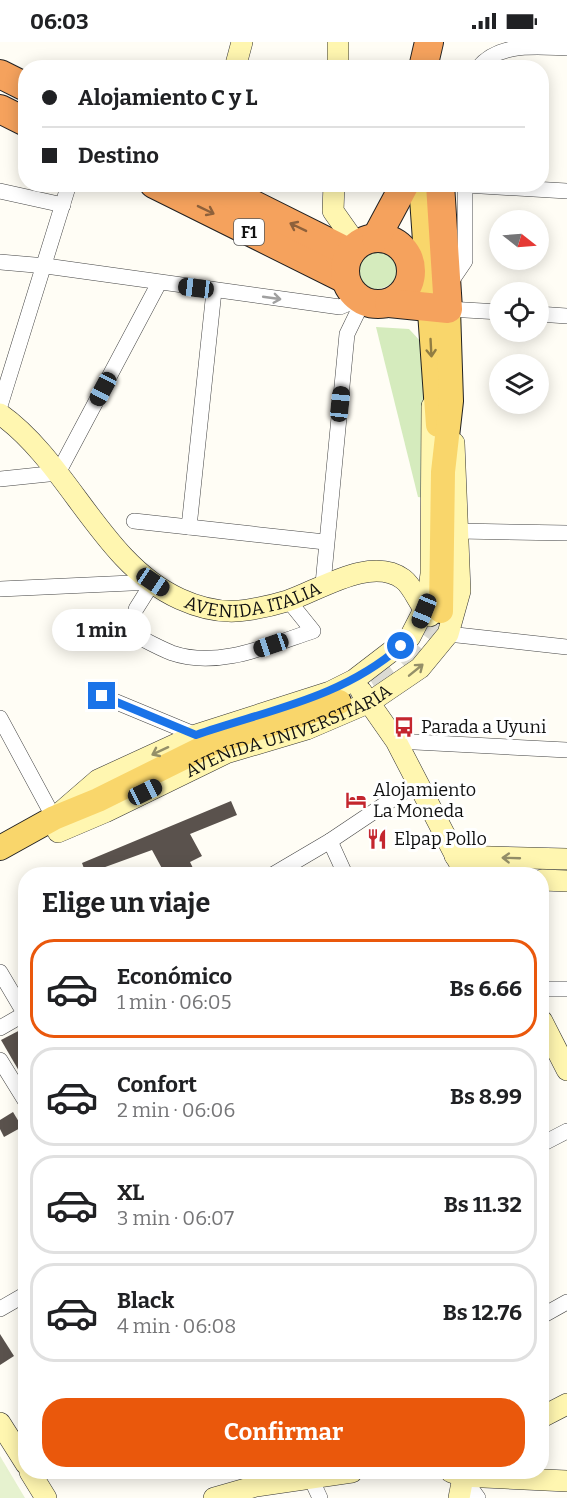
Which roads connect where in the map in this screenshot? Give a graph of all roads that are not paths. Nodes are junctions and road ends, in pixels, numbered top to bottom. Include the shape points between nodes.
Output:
1 (242, 42) edge
2 (338, 42) edge
3 (414, 42) edge
4 (429, 42) edge
5 (449, 42) edge
6 (567, 48) edge
7 (237, 60) edge
8 (338, 60) edge
9 (413, 60) edge
10 (425, 60) edge
11 (446, 60) edge
12 (486, 60) edge
13 (0, 74) edge
14 (18, 83) edge
15 (0, 109) edge
16 (18, 118) edge
17 (549, 190) edge
18 (0, 191) edge
19 (567, 191) edge
20 (67, 192) edge
21 (173, 192) edge
22 (225, 192) edge
23 (334, 192) edge
24 (401, 192) edge
25 (422, 192) edge
26 (440, 192) edge
27 (465, 192) edge
28 (63, 205) junction
29 (409, 257) junction
30 (0, 262) edge
31 (46, 266) junction
32 (363, 274) junction
33 (159, 283) junction
34 (214, 291) junction
35 (438, 296) junction
36 (489, 309) edge
37 (549, 315) edge
38 (567, 316) edge
39 (433, 378) junction
40 (451, 401) junction
41 (0, 406) edge
42 (0, 414) edge
43 (443, 472) junction
44 (58, 473) junction
45 (0, 479) edge
46 (134, 521) dead end
47 (189, 527) junction
48 (459, 531) junction
49 (567, 533) edge
50 (325, 542) junction
51 (431, 574) junction
52 (404, 580) junction
53 (153, 582) junction
54 (323, 584) junction
55 (0, 589) edge
56 (288, 600) junction
57 (136, 609) dead end
58 (438, 619) junction
59 (125, 630) dead end
60 (567, 647) edge
61 (354, 681) junction
62 (102, 696) dead end
63 (339, 702) tunnel mouth
64 (370, 702) junction
65 (0, 718) edge
66 (196, 735) junction
67 (396, 741) junction
68 (567, 750) edge
69 (418, 783) junction
70 (56, 825) junction
71 (330, 841) junction
72 (0, 848) edge
73 (567, 859) edge
74 (460, 865) edge
75 (0, 866) edge
76 (290, 867) edge
77 (342, 867) edge
78 (549, 880) edge
79 (567, 881) edge
80 (0, 972) edge
81 (549, 988) edge
82 (567, 989) edge
83 (18, 1002) edge
84 (18, 1018) edge
85 (1, 1026) edge
86 (549, 1035) edge
87 (0, 1060) edge
88 (567, 1070) edge
89 (18, 1089) edge
90 (567, 1131) edge
91 (549, 1140) edge
92 (18, 1299) edge
93 (567, 1302) edge
94 (0, 1309) edge
95 (549, 1312) edge
96 (567, 1404) edge
97 (549, 1413) edge
98 (0, 1423) edge
99 (18, 1447) edge
100 (34, 1479) edge
101 (286, 1479) edge
102 (310, 1479) edge
103 (459, 1479) edge
104 (464, 1479) edge
105 (531, 1479) edge
106 (567, 1482) edge
107 (46, 1498) edge
108 (214, 1498) edge
109 (320, 1498) edge
110 (459, 1498) edge
111 (478, 1498) edge

1 - 7 main road
2 - 8 main road
3 - 9 street
4 - 10 highway
5 - 11 highway
6 - 12 street via 516,46 495,51
13 - 14 highway
15 - 16 highway
17 - 19 street
18 - 28 street
20 - 28 street
21 -> 32 highway, F1
32 -> 22 highway, F1
23 - 32 main road via 333,212
24 - 32 highway
25 - 35 main road, AVENIDA UNIVERSITARIA
26 - 35 highway, AVENIDA UNIVERSITARIA
27 - 35 street via 465,261
28 - 31 street
29 - 32 highway, F1 via 395,242
29 - 32 highway via 411,277 402,295
29 - 35 main road
30 - 31 street
31 - 33 street
31 - 41 street
34 -> 32 street via 340,308
32 - 35 highway, F1
32 - 50 street via 347,334
33 - 34 street
33 - 44 street
34 - 47 street
35 - 36 street
35 -> 39 main road, AVENIDA UNIVERSITARIA
35 - 40 main road, AVENIDA UNIVERSITARIA
37 - 38 street
39 - 43 main road
39 - 51 main road, AVENIDA UNIVERSITARIA
40 - 43 main road
40 - 48 main road, AVENIDA UNIVERSITARIA
42 - 44 main road, AVENIDA ITALIA via 18,426
43 - 58 main road
44 - 45 street
44 - 53 main road, AVENIDA ITALIA via 125,558
46 - 47 street
47 - 50 street
48 - 49 street
48 - 58 main road, AVENIDA UNIVERSITARIA via 460,591
50 - 54 street
51 - 52 main road via 422,580
51 - 58 main road, AVENIDA UNIVERSITARIA
52 - 54 main road, AVENIDA ITALIA via 388,573 367,572
52 - 58 main road
53 - 55 street
53 - 56 main road, AVENIDA ITALIA via 210,611 245,611
53 - 57 street
54 - 56 main road, AVENIDA ITALIA
56 - 59 street via 313,631 225,657 173,653
58 - 60 street
58 - 61 main road, AVENIDA UNIVERSITARIA
64 -> 58 main road, AVENIDA UNIVERSITARIA via 420,668
61 - 64 main road
61 - 66 main road, AVENIDA UNIVERSITARIA
62 - 66 street
63 - 70 main road via 213,743
64 - 67 main road
64 - 70 main road, AVENIDA UNIVERSITARIA via 307,729 226,753 105,812
65 - 70 street
66 -> 70 main road, AVENIDA UNIVERSITARIA via 98,780
67 - 68 street
67 - 69 main road
69 - 71 street
69 - 74 main road
70 - 72 main road, AVENIDA UNIVERSITARIA
70 - 75 main road, AVENIDA UNIVERSITARIA
71 - 76 street
71 - 77 street
73 -> 74 main road
78 - 79 main road
80 - 83 street
81 - 82 street
84 - 85 street
86 - 88 main road
87 - 89 street
90 - 91 street
92 - 94 street
93 - 95 street
96 - 97 main road
98 - 99 main road
100 - 107 main road
101 - 108 main road
102 - 109 street
103 - 110 main road
104 - 111 street
105 - 106 main road

